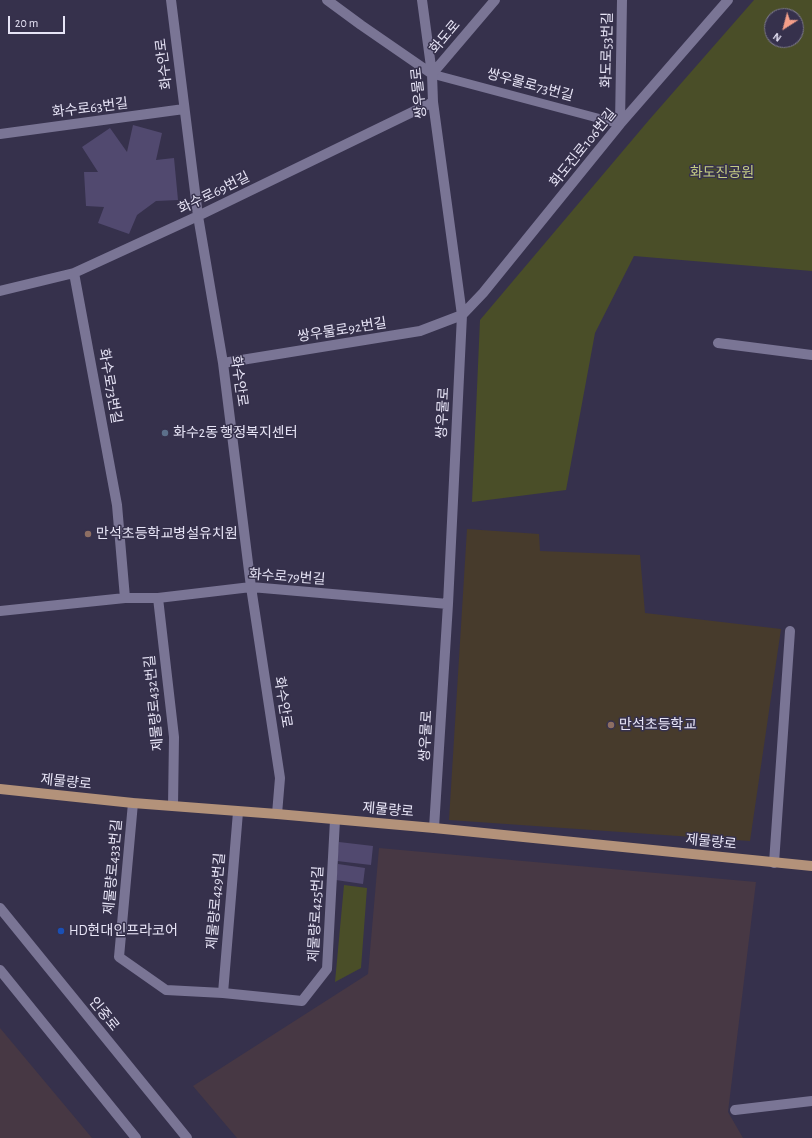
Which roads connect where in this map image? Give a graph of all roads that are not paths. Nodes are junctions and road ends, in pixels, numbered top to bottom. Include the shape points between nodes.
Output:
1 (171, 0) edge
2 (327, 0) edge
3 (422, 0) edge
4 (495, 0) edge
5 (622, 0) edge
6 (728, 0) edge
7 (432, 74) junction
8 (433, 102) junction
9 (184, 110) junction
10 (620, 124) junction
11 (0, 134) edge
12 (198, 216) junction
13 (74, 273) junction
14 (0, 291) edge
15 (462, 315) junction
16 (718, 342) dead end
17 (812, 355) edge
18 (223, 363) junction
19 (251, 587) junction
20 (125, 598) junction
21 (158, 598) junction
22 (448, 604) junction
23 (0, 611) edge
24 (790, 631) dead end
25 (0, 788) edge
26 (133, 803) junction
27 (173, 806) junction
28 (238, 812) junction
29 (277, 814) junction
30 (335, 820) junction
31 (434, 828) junction
32 (774, 863) junction
33 (812, 866) edge
34 (0, 908) edge
35 (0, 970) edge
36 (223, 993) junction
37 (812, 1102) edge
38 (735, 1110) dead end
39 (136, 1138) edge
40 (187, 1138) edge

1 - 9 street, 화수안로
2 - 7 street
3 - 7 street, 쌍우물로
4 - 7 street, 화도로
5 - 10 street, 화도로53번길
6 - 10 street, 화도진로106번길
7 - 8 street, 쌍우물로
7 - 10 lane, 쌍우물로73번길
8 - 12 street, 화수로69번길
8 - 15 street, 쌍우물로
9 - 11 street, 화수로63번길
9 - 12 street, 화수안로
10 - 15 street, 화도진로106번길 via 483,293
12 - 13 street, 화수로69번길
12 - 18 street, 화수안로
13 - 14 street, 화수로69번길
13 - 20 street, 화수로73번길 via 117,505
15 - 18 street, 쌍우물로92번길 via 420,331
15 - 22 street, 쌍우물로
16 - 17 street
18 - 19 street, 화수안로
19 - 21 street, 화수로79번길
19 - 22 street, 화수로79번길
19 - 29 street, 화수안로 via 280,778
20 - 21 street, 화수로79번길
20 - 23 street, 화수로79번길
21 - 27 street, 제물량로432번길 via 174,737
22 - 31 street, 쌍우물로
24 - 32 street
25 - 26 main road, 제물량로
26 - 27 main road, 제물량로
26 - 36 street, 제물량로433번길 via 119,957 166,990
27 - 28 main road, 제물량로
28 - 29 main road, 제물량로
28 - 36 street, 제물량로429번길
29 - 30 main road, 제물량로
30 - 31 main road, 제물량로
30 - 36 street, 제물량로425번길 via 327,969 302,1001
31 - 32 main road, 제물량로
32 - 33 main road, 제물량로
34 - 40 street, 인중로
35 - 39 street
37 - 38 street

